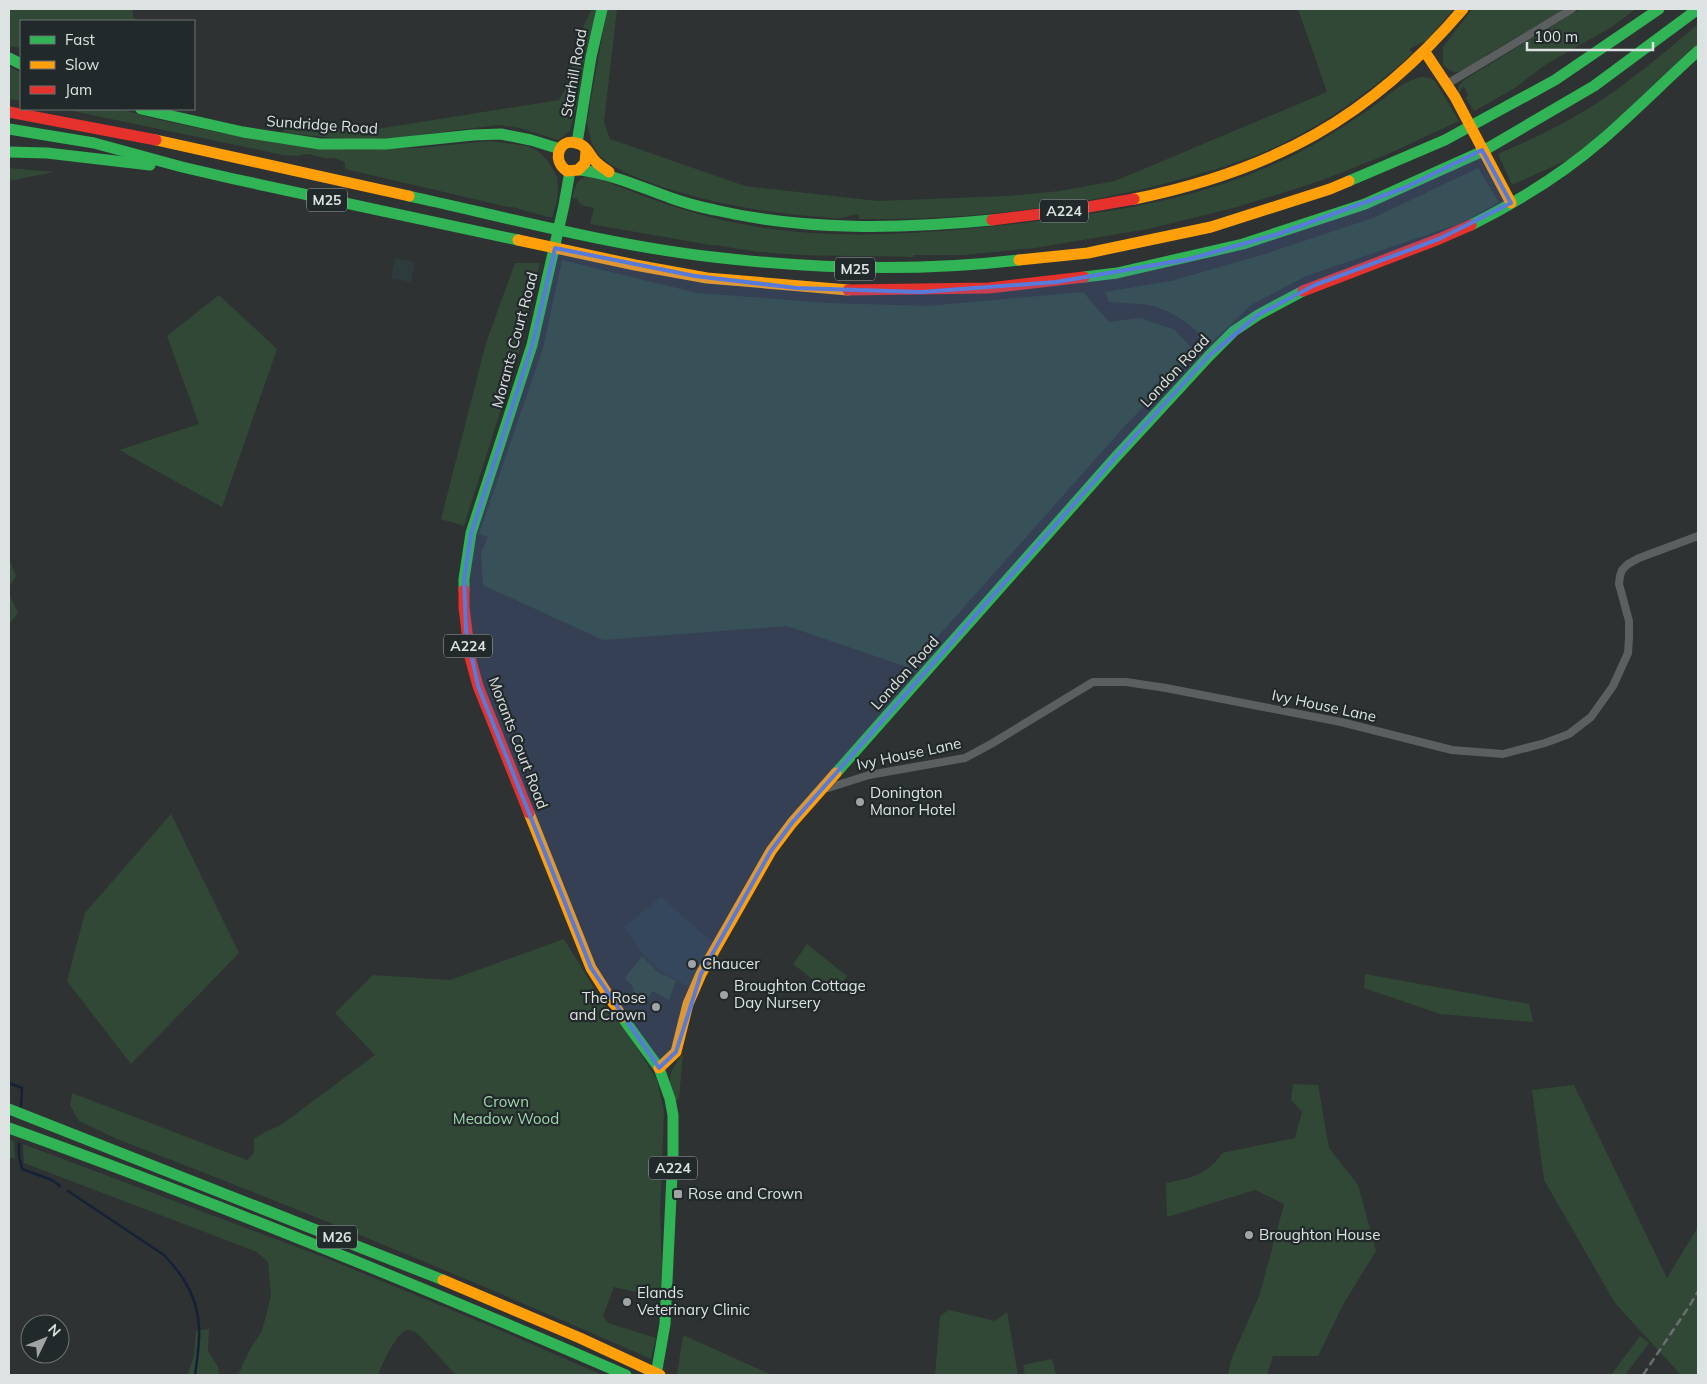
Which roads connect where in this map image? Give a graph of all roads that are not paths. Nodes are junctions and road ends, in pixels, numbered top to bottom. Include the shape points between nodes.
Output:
1 (602, 9) edge
2 (1463, 9) edge
3 (1572, 9) edge
4 (1659, 9) edge
5 (1698, 9) edge
6 (1698, 51) edge
7 (1425, 52) junction
8 (1447, 84) junction
9 (146, 110) edge
10 (9, 112) edge
11 (9, 129) edge
12 (577, 143) junction
13 (560, 149) junction
14 (586, 150) junction
15 (9, 152) edge
16 (184, 168) junction
17 (575, 171) junction
18 (612, 174) junction
19 (1511, 203) junction
20 (1698, 536) edge
21 (824, 787) junction
22 (659, 1068) junction
23 (9, 1109) edge
24 (9, 1128) edge
25 (626, 1375) edge
26 (656, 1375) edge
27 (660, 1375) edge

1 - 12 main road, Starhill Road
2 - 7 main road, A224
3 - 8 street
4 - 10 main road, M25 via 1572,70 1495,115 1414,156 1340,186 1247,218 1161,240 1073,256 984,266 846,269 755,263 665,250 87,125
5 - 16 main road, M25 via 1628,62 1551,112 1487,148 1404,188 1319,221 1233,247 1145,268 1048,283 989,289 886,292 732,281 630,264
6 - 19 main road, London Road via 1602,140
7 - 8 main road
7 - 18 main road, A224 via 1366,102 1336,122 1256,164 1191,186 1081,209 921,225 789,223 704,207
8 - 19 main road
9 - 13 main road, Sundridge Road via 255,134 345,145 502,134
11 - 16 main road, M25 via 119,149
12 - 13 main road via 568,143
12 - 14 main road
13 - 17 main road via 559,163 565,170
14 - 17 main road via 588,159 584,167
14 - 18 main road, A224
15 - 16 main road, M25
17 - 18 main road, A224
17 - 22 main road, Morants Court Road / A224 via 564,205 532,345 471,533 464,579 466,631 478,686 591,968 611,1002
19 - 21 main road, London Road via 1473,224 1315,285 1258,315 1234,332 1122,450
20 - 21 street, Ivy House Lane via 1639,558 1622,570 1620,584 1629,621 1629,638 1628,653 1620,671 1591,717 1569,734 1545,743 1503,754 1452,750 1340,722 1166,688 1126,682 1093,682 965,758 869,775
21 - 22 main road, London Road via 771,851 700,974 688,1004 676,1052
22 - 26 main road, A224 via 670,1099 674,1133 665,1324
23 - 27 main road, M26 via 359,1245
24 - 25 main road, M26 via 292,1234

